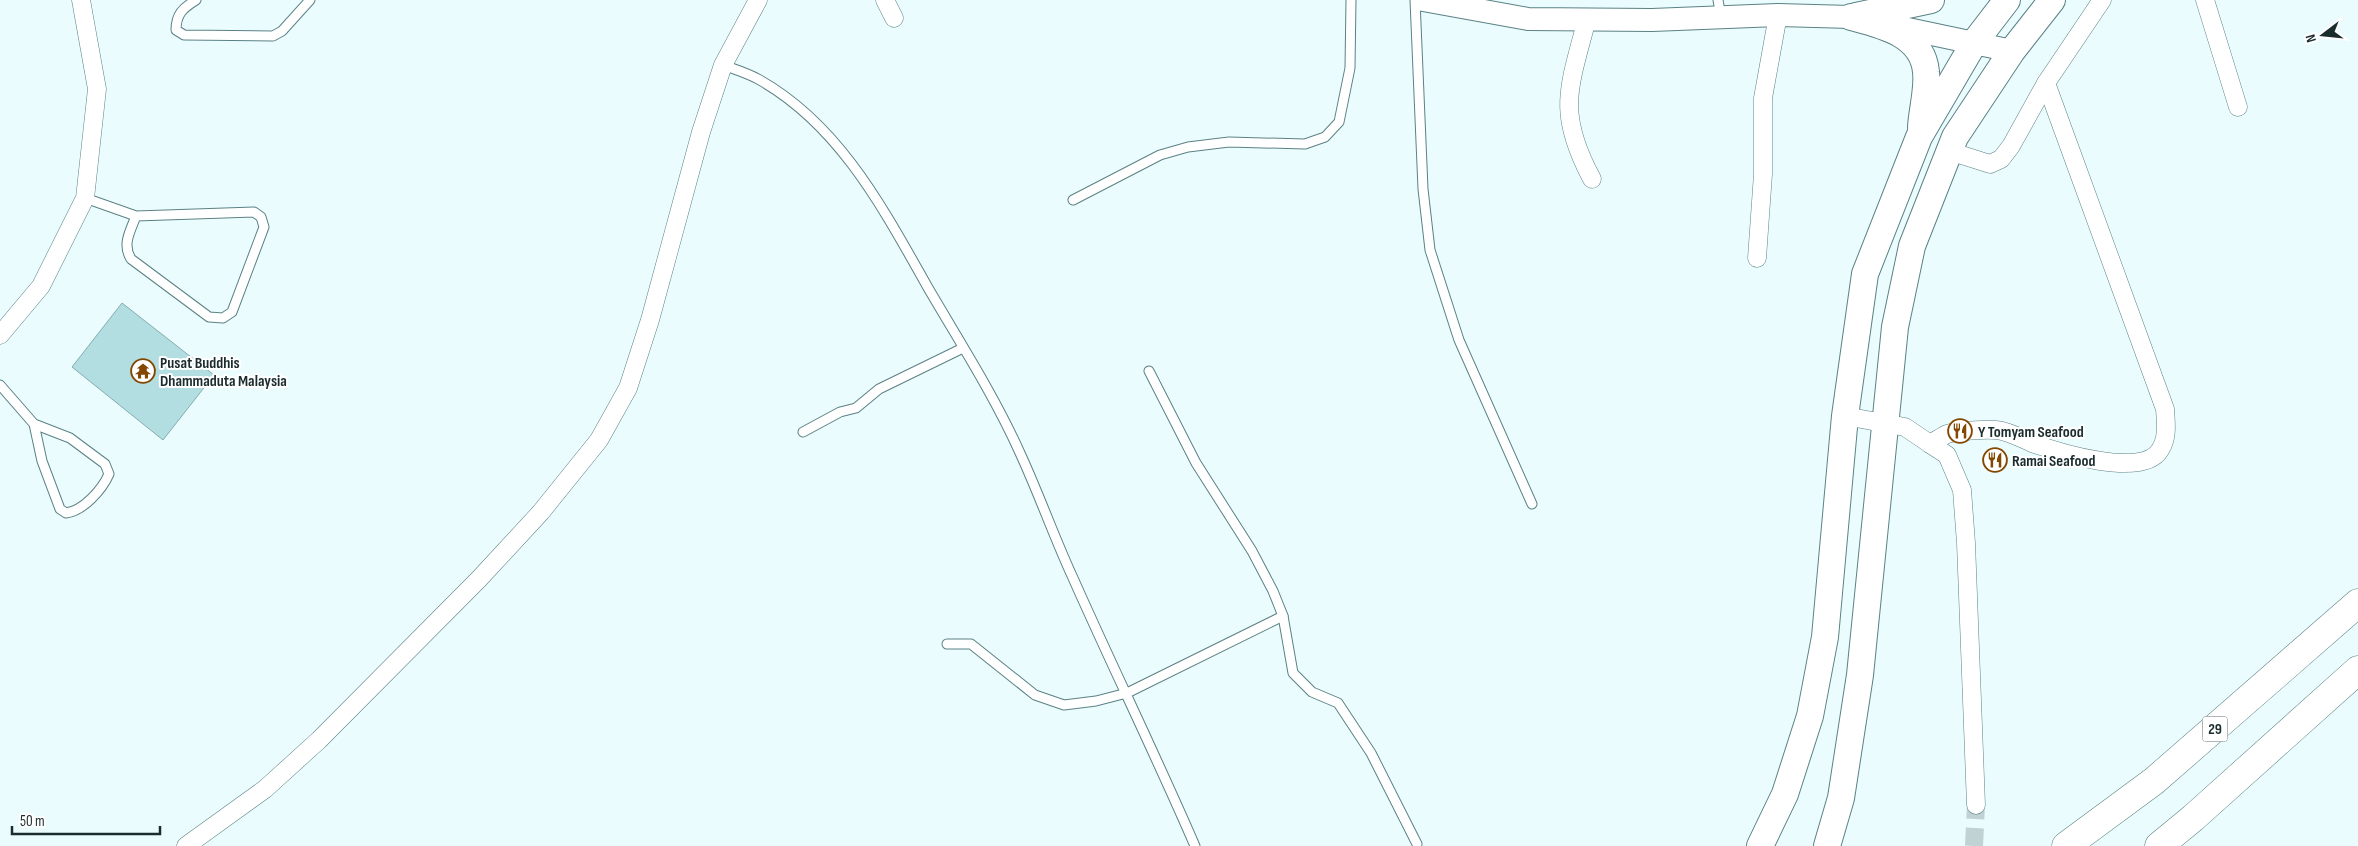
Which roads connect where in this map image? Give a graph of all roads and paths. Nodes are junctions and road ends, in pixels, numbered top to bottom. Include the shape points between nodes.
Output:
1 (81, 0) edge
2 (196, 0) edge
3 (310, 0) edge
4 (758, 0) edge
5 (885, 0) edge
6 (1351, 0) edge
7 (1415, 0) edge
8 (1423, 0) edge
9 (1931, 0) edge
10 (2008, 0) edge
11 (2052, 0) edge
12 (2102, 0) edge
13 (2205, 0) edge
14 (1720, 9) edge
15 (1778, 16) junction
16 (1850, 17) junction
17 (894, 18) dead end
18 (1587, 19) junction
19 (1974, 43) junction
20 (2012, 51) junction
21 (723, 64) junction
22 (2046, 83) junction
23 (2238, 107) dead end
24 (1919, 137) junction
25 (1950, 152) junction
26 (1592, 179) dead end
27 (85, 198) junction
28 (1073, 200) dead end
29 (136, 216) junction
30 (1757, 258) dead end
31 (0, 335) edge
32 (963, 348) junction
33 (1150, 371) dead end
34 (0, 385) edge
35 (1845, 416) junction
36 (1884, 422) junction
37 (34, 424) junction
38 (803, 432) dead end
39 (1930, 444) junction
40 (1532, 504) dead end
41 (2358, 603) edge
42 (1282, 616) junction
43 (947, 644) dead end
44 (2358, 670) edge
45 (1127, 693) junction
46 (1976, 805) tunnel mouth
47 (1417, 844) dead end
48 (1192, 845) edge
49 (186, 846) edge
50 (1760, 846) edge
51 (1827, 846) edge
52 (2066, 846) edge
53 (2159, 846) edge

1 - 27 street via 97,89
2 - 3 lane via 182,8 176,18 176,30 184,36 273,36 282,31
4 - 21 street
5 - 17 street
6 - 28 lane via 1350,68 1339,122 1325,137 1305,144 1229,142 1188,147 1160,155
7 - 40 lane via 1423,179 1430,250 1459,340
8 - 18 street via 1528,18
9 - 16 main road
10 - 19 main road
11 - 20 main road
12 - 22 street
13 - 23 street
14 - 15 street
14 - 18 street via 1652,20
15 - 16 street
15 - 30 street via 1763,98 1763,174
16 - 19 street
16 - 24 main road via 1891,28 1914,45 1923,58 1927,73
18 - 26 street via 1568,96 1572,136
19 - 20 street
19 - 24 main road
20 - 25 main road via 1955,137
21 - 32 lane via 757,78 786,97 824,131 854,166 878,200
21 - 49 street via 628,388 599,440 541,512 485,573 319,740 265,789
22 - 25 street via 2001,159 1990,164
22 - 39 street via 2164,409 2165,439 2160,452 2149,459 2130,463 2102,462 1997,430 1948,434
24 - 35 main road via 1865,274
25 - 36 main road via 1912,246 1895,327
27 - 29 lane
27 - 31 street via 42,286
29 - 29 lane via 254,212 261,217 264,226 232,312 223,318 209,317 131,259 126,243
32 - 38 lane via 879,389 863,404
32 - 45 lane via 1020,453 1072,577
33 - 42 lane via 1196,463 1252,551
34 - 37 lane
35 - 36 street
35 - 50 main road via 1825,637 1810,716 1785,794
36 - 39 street via 1905,428
36 - 51 main road via 1860,675 1841,798
37 - 37 lane via 70,438 105,464 109,474 104,486 74,512 66,513 60,509 42,461
39 - 46 street via 1947,455 1962,490
41 - 52 highway, 29 via 2154,781
42 - 45 lane
42 - 47 lane via 1293,673 1312,692 1338,703 1371,753
43 - 45 lane via 971,644 1035,695 1064,705
44 - 53 highway
45 - 48 lane

